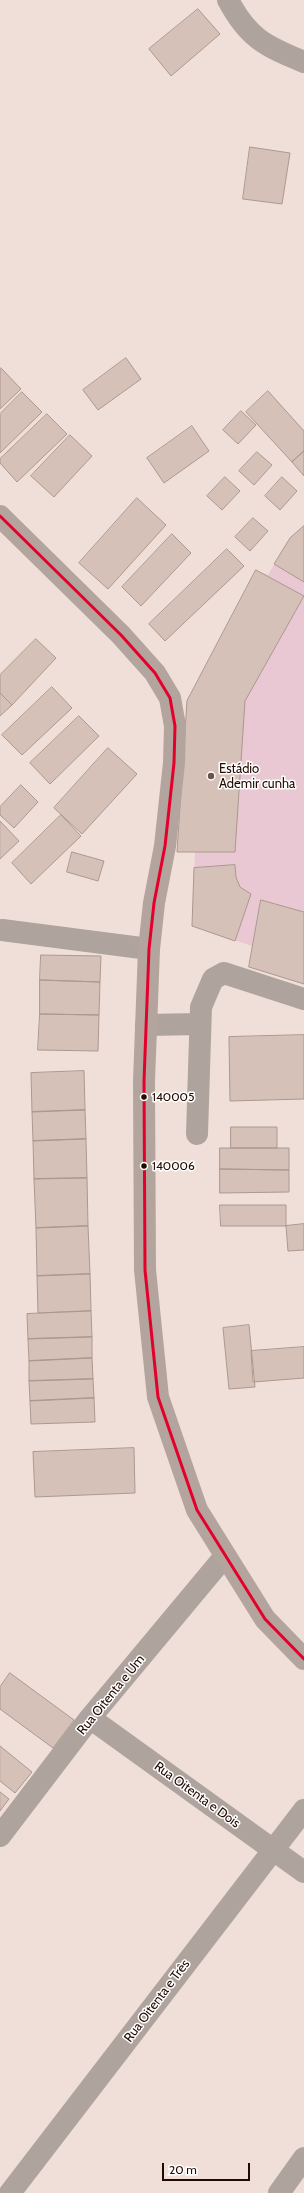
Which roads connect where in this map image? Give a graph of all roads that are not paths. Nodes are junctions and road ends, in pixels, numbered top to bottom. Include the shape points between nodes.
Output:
1 (228, 0) edge
2 (304, 62) edge
3 (0, 516) edge
4 (2, 930) dead end
5 (149, 949) junction
6 (304, 999) edge
7 (146, 1024) junction
8 (200, 1024) junction
9 (197, 1134) dead end
10 (225, 1556) junction
11 (304, 1659) edge
12 (90, 1718) junction
13 (304, 1810) edge
14 (0, 1836) edge
15 (273, 1849) junction
16 (304, 1872) edge
17 (304, 2158) edge
18 (10, 2193) edge
19 (279, 2193) edge

1 - 2 street via 239,20 255,38 278,52
3 - 5 main road via 121,635 155,673 170,698 175,726 174,763
4 - 5 street
5 - 7 main road
6 - 8 street via 224,973 213,979 205,993
7 - 8 street
7 - 10 main road via 145,1270 158,1397 196,1510
8 - 9 street
10 - 11 main road via 265,1619
10 - 12 street, Rua Oitenta e Um
12 - 14 street, Rua Oitenta e Um
12 - 15 street, Rua Oitenta e Dois
13 - 15 street, Rua Oitenta e Três
15 - 16 street, Rua Oitenta e Dois
15 - 18 street, Rua Oitenta e Três
17 - 19 street

